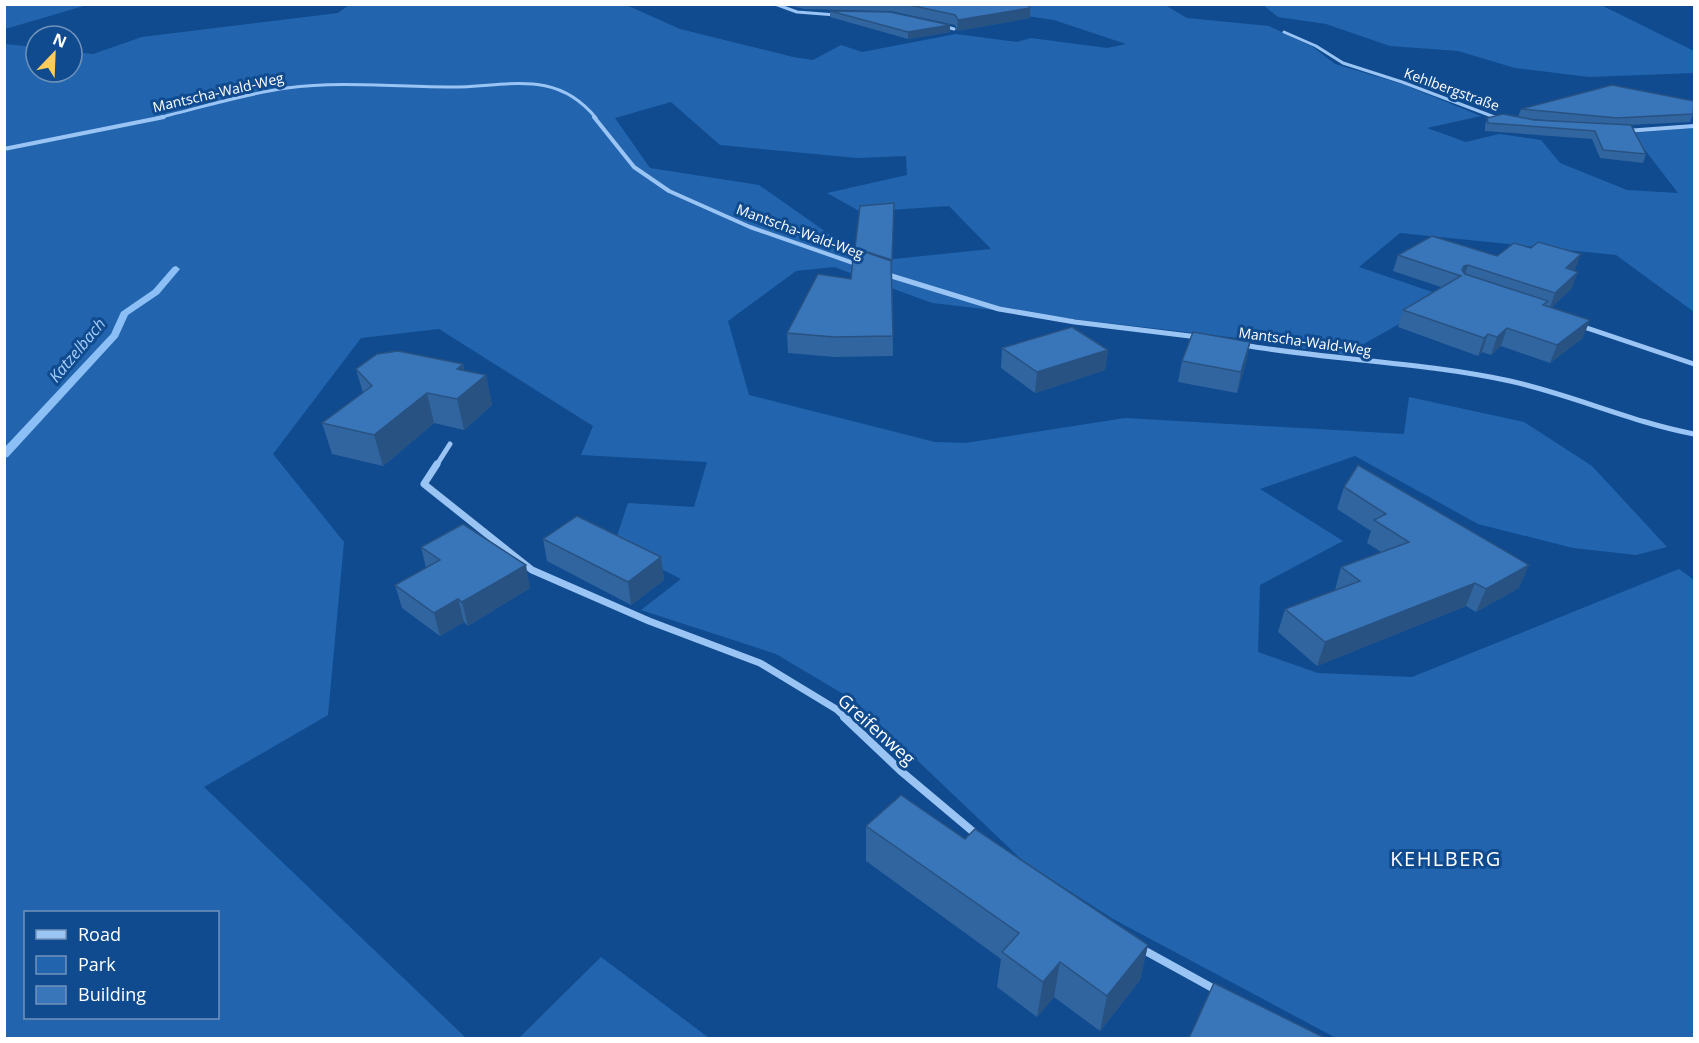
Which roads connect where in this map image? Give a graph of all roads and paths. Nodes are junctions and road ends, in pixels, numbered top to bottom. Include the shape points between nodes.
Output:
1 (775, 4) edge
2 (838, 15) edge
3 (941, 25) edge
4 (954, 29) edge
5 (1284, 32) dead end
6 (1505, 120) edge
7 (1695, 126) edge
8 (1625, 131) edge
9 (4, 149) edge
10 (865, 267) edge
11 (875, 270) edge
12 (1576, 325) edge
13 (1201, 337) edge
14 (1232, 343) edge
15 (1695, 364) edge
16 (1695, 434) edge
17 (450, 444) dead end
18 (984, 840) edge
19 (1128, 941) edge
20 (1229, 997) edge

1 - 2 street via 802,13
3 - 4 street
5 - 6 street, Kehlbergstraße via 1343,63
7 - 8 street
9 - 10 street, Mantscha-Wald-Weg via 289,88 346,84 546,85 569,94 591,114 645,176 736,221
11 - 13 street, Mantscha-Wald-Weg via 999,309
12 - 15 street
14 - 16 street, Mantscha-Wald-Weg via 1508,381 1642,423
17 - 18 street, Greifenweg via 424,484 532,570 649,621 760,663 836,709 902,772
19 - 20 street

